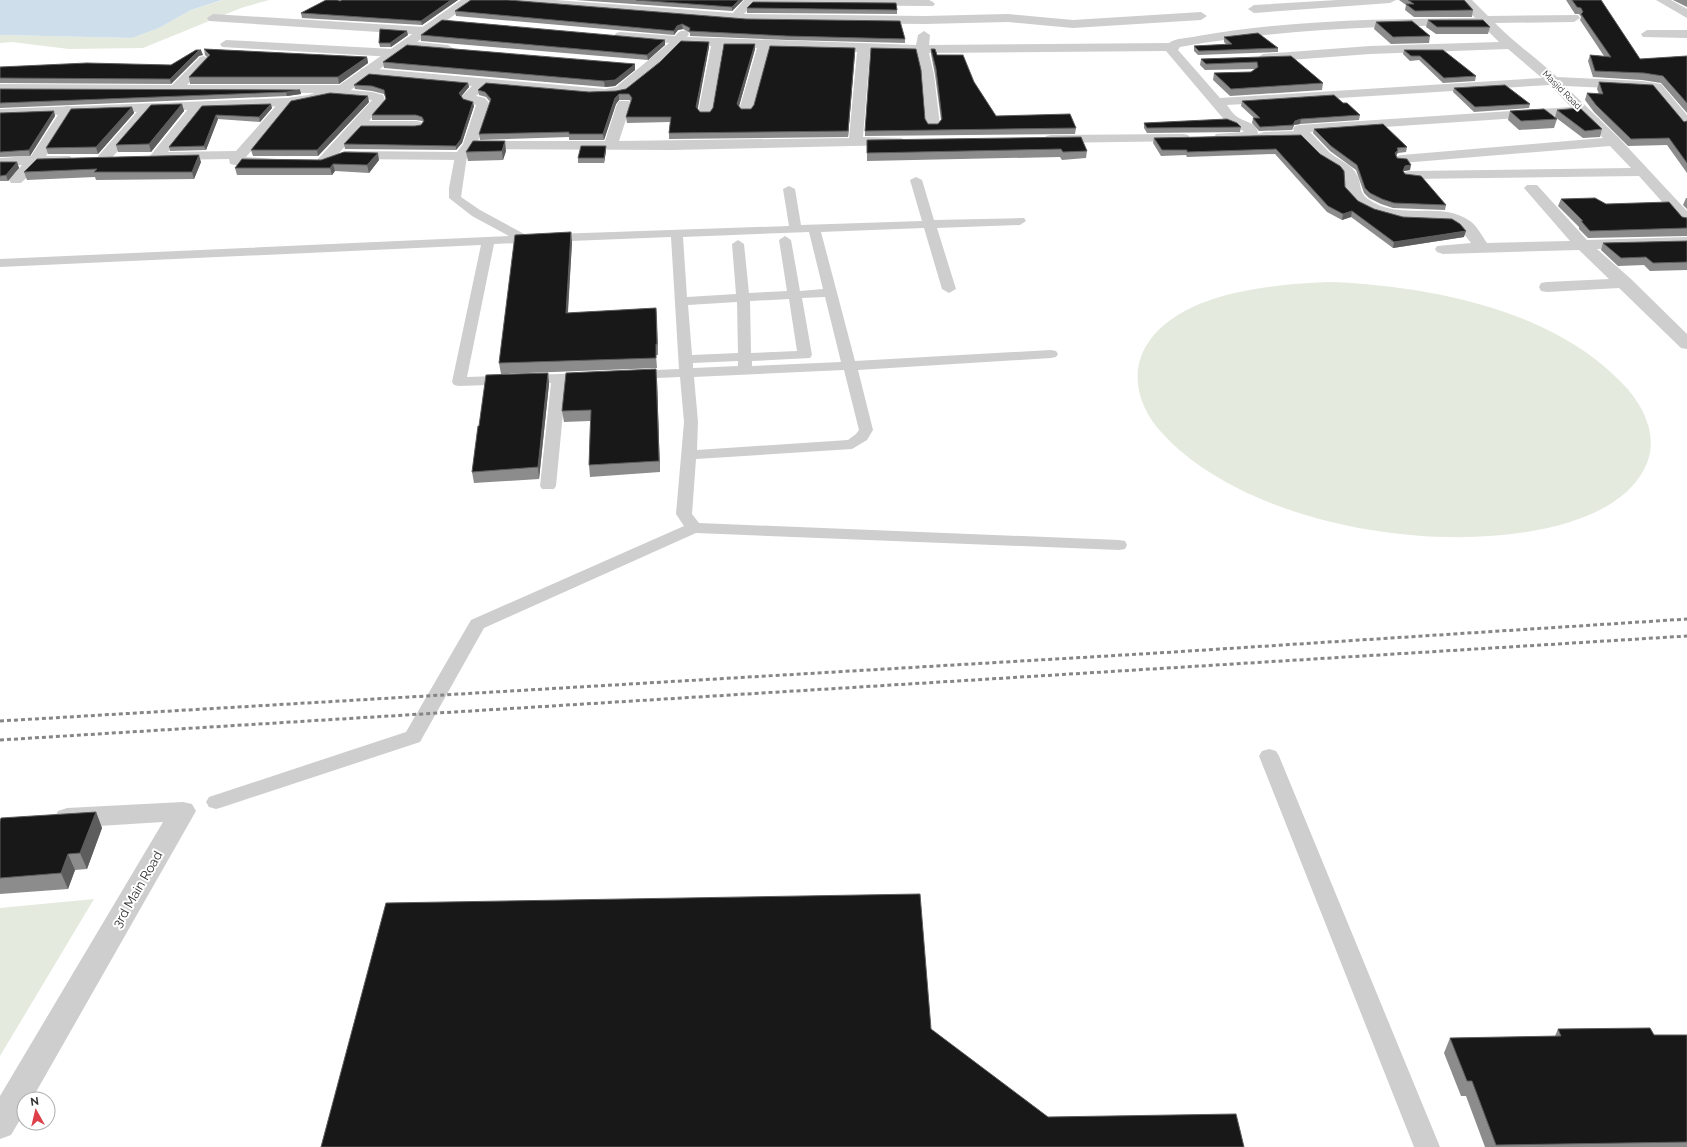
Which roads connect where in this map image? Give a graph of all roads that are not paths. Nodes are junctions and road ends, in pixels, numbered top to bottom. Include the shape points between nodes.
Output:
1 (469, 0) edge
2 (509, 0) edge
3 (749, 0) edge
4 (1390, 0) edge
5 (1465, 0) edge
6 (1662, 0) edge
7 (929, 2) edge
8 (1565, 9) dead end
9 (1254, 10) dead end
10 (1687, 14) edge
11 (695, 15) junction
12 (1201, 16) dead end
13 (736, 17) junction
14 (1482, 17) junction
15 (213, 18) dead end
16 (1574, 18) dead end
17 (441, 20) junction
18 (925, 20) junction
19 (456, 22) edge
20 (738, 30) edge
21 (425, 31) junction
22 (831, 31) edge
23 (909, 32) dead end
24 (925, 32) junction
25 (1647, 34) dead end
26 (610, 35) edge
27 (1685, 35) edge
28 (679, 41) junction
29 (718, 42) junction
30 (226, 44) dead end
31 (408, 45) junction
32 (764, 45) junction
33 (1511, 45) junction
34 (1174, 47) junction
35 (864, 48) junction
36 (922, 49) junction
37 (459, 50) edge
38 (393, 53) junction
39 (1250, 59) edge
40 (204, 60) edge
41 (1197, 60) dead end
42 (1182, 61) junction
43 (635, 65) edge
44 (650, 66) junction
45 (366, 72) junction
46 (1196, 76) junction
47 (1212, 76) edge
48 (1552, 81) junction
49 (484, 82) junction
50 (0, 88) edge
51 (176, 88) junction
52 (337, 91) junction
53 (287, 102) junction
54 (1217, 102) junction
55 (624, 104) edge
56 (198, 106) junction
57 (148, 108) junction
58 (68, 110) junction
59 (746, 110) edge
60 (1582, 110) junction
61 (0, 112) edge
62 (705, 113) edge
63 (933, 124) edge
64 (1687, 124) edge
65 (357, 125) junction
66 (416, 125) edge
67 (1305, 135) junction
68 (1251, 137) junction
69 (1034, 139) edge
70 (910, 141) edge
71 (1614, 141) junction
72 (856, 142) junction
73 (611, 145) junction
74 (465, 150) junction
75 (238, 155) junction
76 (157, 156) junction
77 (127, 157) edge
78 (142, 157) edge
79 (91, 158) junction
80 (1402, 159) edge
81 (35, 161) junction
82 (0, 162) edge
83 (286, 162) edge
84 (308, 162) edge
85 (323, 162) junction
86 (1641, 172) junction
87 (1410, 175) edge
88 (16, 180) dead end
89 (916, 180) dead end
90 (789, 188) dead end
91 (1532, 188) dead end
92 (1687, 199) edge
93 (1669, 201) junction
94 (1648, 203) edge
95 (1687, 220) edge
96 (1020, 221) dead end
97 (928, 223) junction
98 (795, 228) junction
99 (814, 228) junction
100 (677, 233) junction
101 (524, 239) junction
102 (785, 240) dead end
103 (488, 241) junction
104 (1687, 242) edge
105 (738, 244) dead end
106 (1584, 246) junction
107 (1482, 248) junction
108 (1443, 249) dead end
109 (0, 263) edge
110 (1625, 283) junction
111 (1547, 287) dead end
112 (949, 289) dead end
113 (831, 294) junction
114 (793, 296) junction
115 (743, 298) junction
116 (681, 301) junction
117 (1687, 344) edge
118 (1051, 354) dead end
119 (744, 364) junction
120 (686, 366) junction
121 (850, 366) junction
122 (623, 376) edge
123 (599, 377) edge
124 (559, 378) junction
125 (688, 455) junction
126 (548, 486) dead end
127 (694, 528) junction
128 (1119, 545) dead end
129 (1269, 756) dead end
130 (216, 802) dead end
131 (40, 820) edge
132 (0, 1125) edge
133 (1427, 1146) edge

1 - 17 street
2 - 11 street
3 - 7 street
3 - 13 street
4 - 9 street
5 - 14 street, Masjid Road
6 - 10 street
7 - 18 street
8 - 14 street
11 - 13 street
11 - 28 street
12 - 18 street via 1073,24 1008,18
13 - 18 street
14 - 16 street
14 - 33 street, Masjid Road
14 - 34 street via 1254,32 1175,44
15 - 21 street
17 - 19 street
17 - 21 street
18 - 24 street
20 - 22 street
21 - 31 street
23 - 24 street
24 - 36 street
25 - 27 street
26 - 28 street
28 - 29 street
28 - 44 street
29 - 32 street
29 - 62 street
30 - 38 street
31 - 37 street
31 - 38 street
32 - 35 street
32 - 59 street
33 - 39 street via 1370,50
33 - 48 street, Masjid Road
34 - 36 street
34 - 42 street via 1172,50
35 - 36 street
35 - 72 street
36 - 63 street via 928,75
38 - 45 street
40 - 51 street
41 - 42 street
42 - 46 street
43 - 44 street
44 - 49 street via 614,92 586,92
45 - 49 street
45 - 52 street
46 - 47 street
46 - 54 street
48 - 54 street
48 - 60 street, Masjid Road
48 - 64 street via 1656,87
49 - 74 street via 468,97 483,104
50 - 51 street
51 - 52 street
52 - 53 street
52 - 65 street via 378,98 379,102
53 - 56 street
53 - 75 street
54 - 68 street via 1232,120 1242,123 1251,131
55 - 73 street
56 - 57 street
56 - 76 street
57 - 58 street
57 - 79 street
58 - 61 street
58 - 81 street
60 - 67 street via 1300,129
60 - 71 street, Masjid Road
65 - 66 street
65 - 85 street
67 - 68 street
67 - 107 street via 1325,156 1345,168 1351,176 1353,192 1362,202 1378,210 1402,216 1446,217 1458,220 1466,226
68 - 69 street
70 - 72 street
71 - 80 street
71 - 86 street, Masjid Road
72 - 73 street
73 - 74 street
74 - 85 street via 343,154
74 - 101 lane via 455,188 456,198 476,213
75 - 76 street
75 - 83 street via 235,161
76 - 78 street
77 - 79 street
79 - 81 street
81 - 82 street
81 - 88 street
84 - 85 street
86 - 87 street
86 - 93 street, Masjid Road
89 - 97 lane
90 - 98 lane
91 - 106 street
92 - 93 street
93 - 94 street
93 - 95 street, Masjid Road
96 - 97 lane
97 - 99 lane
97 - 112 lane
98 - 99 lane
98 - 100 lane
99 - 113 lane
100 - 101 lane
100 - 116 lane
101 - 103 lane
102 - 114 lane
103 - 109 lane
103 - 124 lane via 459,382
104 - 106 street
105 - 115 lane
106 - 107 street
106 - 110 street
107 - 108 street
110 - 111 street
110 - 117 street
113 - 114 lane
113 - 121 lane
114 - 115 lane
114 - 119 lane via 805,355
115 - 116 lane
115 - 119 lane
116 - 120 lane
118 - 121 lane
119 - 120 lane
119 - 121 lane
120 - 122 lane
120 - 125 lane via 691,422
121 - 125 lane via 866,430 862,437 852,444
123 - 124 lane
124 - 126 lane
125 - 127 lane via 684,514
127 - 128 lane
127 - 130 lane via 477,624 413,737
129 - 133 lane
131 - 132 street, 3rd Main Road via 183,811

